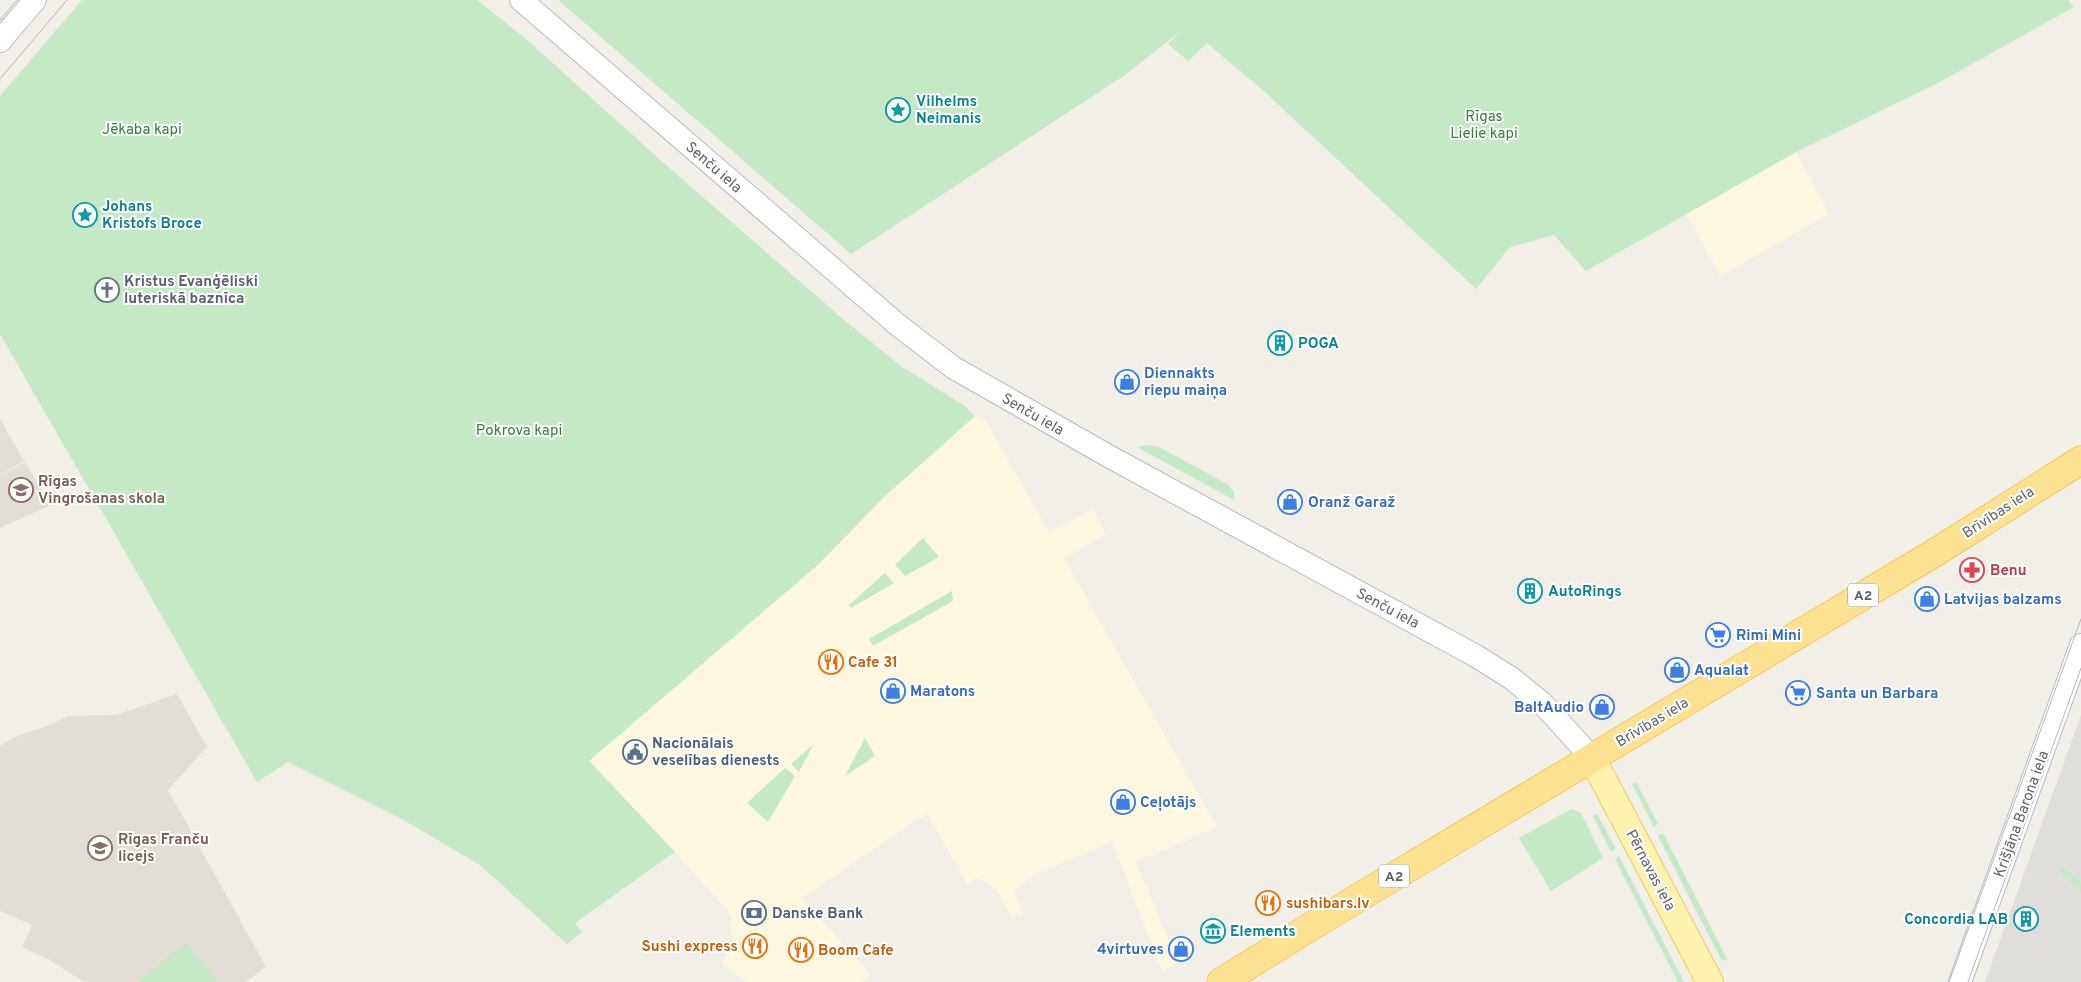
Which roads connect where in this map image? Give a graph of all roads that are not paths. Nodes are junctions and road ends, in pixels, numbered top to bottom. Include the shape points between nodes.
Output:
1 (35, 0) edge
2 (521, 0) edge
3 (0, 41) edge
4 (2081, 460) edge
5 (2081, 646) edge
6 (1592, 758) junction
7 (1221, 982) edge
8 (1710, 982) edge
9 (1960, 982) edge

1 - 3 main road
2 - 6 main road, Senču iela via 891,320 954,368 1476,656 1542,702
4 - 6 highway, Brīvības iela / A2 via 1941,549
5 - 9 main road, Krišjāņa Barona iela
6 - 7 highway, Brīvības iela / A2
6 - 8 main road, Pērnavas iela

